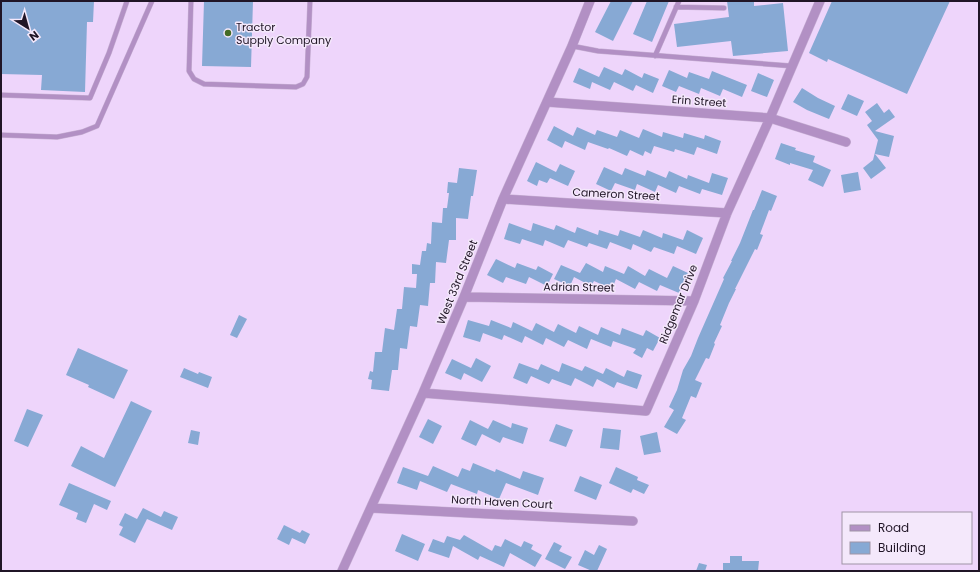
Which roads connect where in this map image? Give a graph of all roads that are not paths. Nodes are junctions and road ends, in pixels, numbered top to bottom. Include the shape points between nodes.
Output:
1 (127, 1) edge
2 (152, 1) edge
3 (191, 1) edge
4 (310, 1) edge
5 (590, 1) edge
6 (679, 1) edge
7 (820, 1) edge
8 (676, 7) junction
9 (724, 8) dead end
10 (572, 46) junction
11 (655, 56) junction
12 (792, 66) junction
13 (1, 95) edge
14 (547, 102) junction
15 (770, 118) junction
16 (1, 135) edge
17 (846, 142) dead end
18 (503, 199) junction
19 (727, 213) junction
20 (464, 297) junction
21 (694, 301) junction
22 (423, 393) junction
23 (371, 508) junction
24 (633, 521) dead end
25 (342, 571) edge

1 - 13 lane via 90,98
2 - 16 lane via 97,126 57,137
3 - 4 lane via 190,71 194,79 204,84 296,87 303,84 306,77
5 - 10 street, West 33rd Street
6 - 8 lane
7 - 12 street, Ridgemar Drive
8 - 9 lane
8 - 11 lane
10 - 11 lane via 598,52
10 - 14 street, West 33rd Street
11 - 12 lane
12 - 15 street, Ridgemar Drive
14 - 15 street, Erin Street
14 - 18 street, West 33rd Street
15 - 17 street, Erin Street
15 - 19 street, Ridgemar Drive
18 - 19 street, Cameron Street
18 - 20 street, West 33rd Street
19 - 21 street, Ridgemar Drive
20 - 21 street, Adrian Street
20 - 22 street, West 33rd Street
21 - 22 street, Ridgemar Drive via 646,411
22 - 23 street, West 33rd Street
23 - 24 street, North Haven Court
23 - 25 street, West 33rd Street

